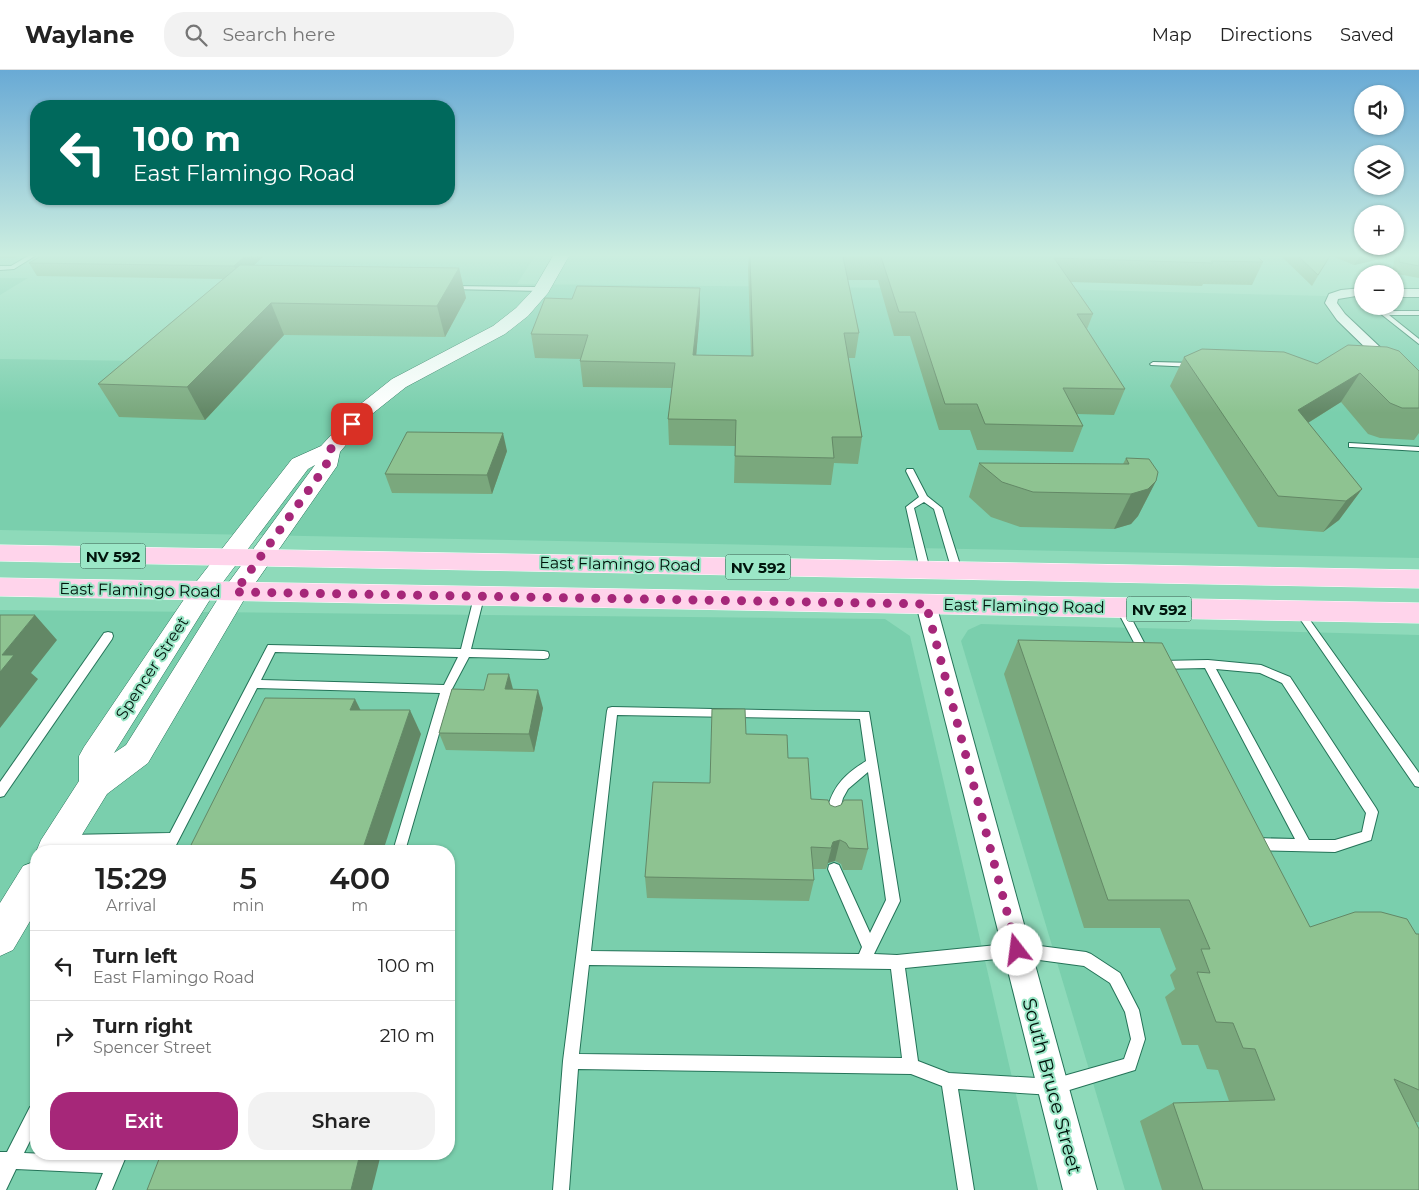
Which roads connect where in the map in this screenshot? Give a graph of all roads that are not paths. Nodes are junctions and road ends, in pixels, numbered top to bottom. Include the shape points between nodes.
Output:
1 (525, 308) edge
2 (1335, 308) edge
3 (1419, 313) edge
4 (1419, 342) edge
5 (1152, 364) dead end
6 (1201, 365) edge
7 (1391, 369) junction
8 (1411, 370) edge
9 (1419, 392) edge
10 (1352, 445) dead end
11 (1419, 449) edge
12 (329, 451) junction
13 (910, 471) dead end
14 (924, 498) junction
15 (0, 553) edge
16 (227, 558) junction
17 (260, 558) junction
18 (924, 570) junction
19 (957, 570) junction
20 (1046, 572) junction
21 (1419, 578) edge
22 (0, 587) edge
23 (202, 592) junction
24 (235, 592) junction
25 (478, 597) junction
26 (823, 603) junction
27 (926, 604) junction
28 (1121, 608) junction
29 (1299, 611) junction
30 (1419, 614) edge
31 (108, 636) dead end
32 (465, 654) junction
33 (544, 655) dead end
34 (1208, 664) junction
35 (253, 684) junction
36 (447, 689) junction
37 (872, 763) junction
38 (1419, 782) edge
39 (95, 784) junction
40 (0, 792) edge
41 (832, 822) edge
42 (173, 839) junction
43 (1241, 844) edge
44 (57, 845) edge
45 (73, 845) edge
46 (170, 845) edge
47 (401, 845) edge
48 (1305, 845) junction
49 (834, 869) dead end
50 (18, 897) edge
51 (0, 937) edge
52 (869, 947) junction
53 (1017, 950) junction
54 (583, 958) junction
55 (863, 960) junction
56 (897, 962) junction
57 (571, 1061) junction
58 (911, 1066) junction
59 (949, 1081) junction
60 (1052, 1086) junction
61 (30, 1122) edge
62 (6, 1160) edge
63 (30, 1160) edge
64 (117, 1160) edge
65 (0, 1184) edge
66 (104, 1190) edge
67 (561, 1190) edge
68 (966, 1190) edge
69 (1080, 1190) edge

1 - 12 street, Spencer Street via 499,330 399,383 365,410
2 - 7 street
3 - 4 lane via 1383,313
5 - 6 lane
7 - 8 lane
7 - 9 street
10 - 11 lane
12 - 16 street, Spencer Street via 300,464
12 - 17 street, Spencer Street via 326,466
13 - 14 lane
14 - 18 lane via 910,507
14 - 19 lane via 938,508
15 - 16 main road, East Flamingo Road / NV 592
16 - 17 main road, East Flamingo Road / NV 592
16 - 23 street, Spencer Street
17 - 18 main road, East Flamingo Road / NV 592
17 - 24 street, Spencer Street
18 - 19 main road, East Flamingo Road / NV 592
19 - 20 main road, East Flamingo Road / NV 592
19 - 26 main road via 902,588 846,587
20 - 21 main road, East Flamingo Road / NV 592
20 - 27 main road via 1028,590 960,589
22 - 23 main road, East Flamingo Road / NV 592
23 - 24 main road, East Flamingo Road / NV 592
23 - 39 street, Spencer Street via 95,756
24 - 25 main road, East Flamingo Road / NV 592
24 - 39 street, Spencer Street via 136,754
25 - 26 main road, East Flamingo Road / NV 592
25 - 32 lane
26 - 27 main road, East Flamingo Road / NV 592
27 - 28 main road, East Flamingo Road / NV 592
27 - 53 street, South Bruce Street
28 - 29 main road, East Flamingo Road / NV 592
28 - 34 lane via 1153,669
29 - 30 main road, East Flamingo Road / NV 592
29 - 38 lane
31 - 40 lane
32 - 33 lane
32 - 35 lane via 272,648
32 - 36 lane
34 - 48 lane
34 - 48 lane via 1261,669 1286,680 1372,812 1367,836 1335,846
35 - 36 lane
35 - 42 lane
36 - 47 lane
37 - 41 lane via 849,777 836,795
37 - 52 lane via 893,900
37 - 54 lane via 865,715 612,711
39 - 44 street, Spencer Street
42 - 45 lane
42 - 46 lane
43 - 48 lane
49 - 52 lane
50 - 51 street
52 - 55 lane
53 - 56 lane
53 - 60 street, South Bruce Street
53 - 60 lane via 1086,959 1115,978 1132,1010 1138,1040 1130,1065
54 - 55 lane
54 - 57 lane
55 - 56 lane
56 - 58 lane
57 - 58 lane
57 - 67 lane
58 - 59 lane
59 - 60 lane
59 - 68 lane
60 - 69 street, South Bruce Street
61 - 62 lane
62 - 63 lane
62 - 65 lane
64 - 66 lane

